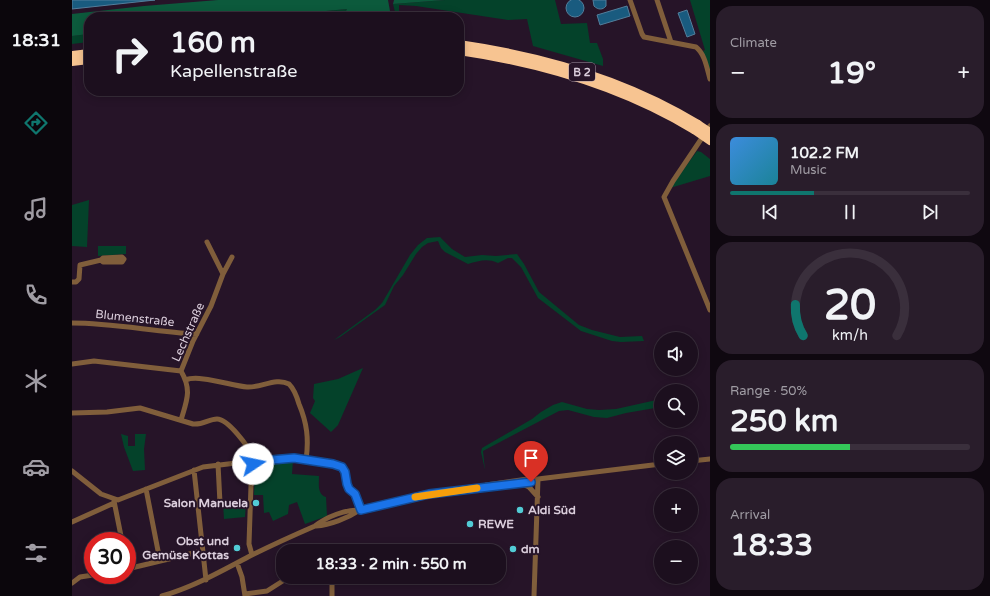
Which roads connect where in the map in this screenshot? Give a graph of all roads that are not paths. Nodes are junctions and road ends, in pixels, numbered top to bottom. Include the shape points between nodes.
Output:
1 (630, 0) edge
2 (657, 0) edge
3 (671, 42) junction
4 (464, 45) edge
5 (464, 52) edge
6 (84, 54) edge
7 (72, 55) edge
8 (84, 61) edge
9 (72, 62) edge
10 (710, 79) edge
11 (710, 126) edge
12 (696, 127) junction
13 (710, 132) edge
14 (710, 141) edge
15 (207, 242) dead end
16 (232, 257) dead end
17 (101, 260) dead end
18 (223, 274) junction
19 (72, 282) edge
20 (710, 310) edge
21 (72, 323) edge
22 (197, 334) junction
23 (72, 364) edge
24 (181, 371) junction
25 (186, 380) junction
26 (72, 413) edge
27 (180, 420) junction
28 (710, 459) edge
29 (306, 460) junction
30 (698, 460) edge
31 (253, 462) junction
32 (218, 464) junction
33 (654, 465) edge
34 (194, 470) junction
35 (72, 471) edge
36 (537, 480) junction
37 (518, 484) junction
38 (481, 487) junction
39 (146, 489) junction
40 (538, 498) junction
41 (114, 501) junction
42 (220, 503) dead end
43 (361, 510) junction
44 (72, 522) edge
45 (120, 532) edge
46 (202, 551) junction
47 (252, 555) junction
48 (160, 561) junction
49 (237, 563) junction
50 (136, 565) edge
51 (84, 576) edge
52 (206, 580) junction
53 (72, 583) edge
54 (280, 584) edge
55 (332, 584) edge
56 (268, 594) edge
57 (245, 595) edge
58 (162, 596) edge
59 (332, 596) edge
60 (534, 596) edge

1 - 3 street via 644,37
2 - 3 street
3 - 10 street via 700,50
4 - 12 highway, B 2 via 530,57 623,86 654,100
5 - 12 highway, B 2 via 590,82
6 - 7 highway
8 - 9 highway
11 - 20 street via 664,197
12 - 13 highway, B 2, bridge
12 - 14 highway, B 2, bridge
15 - 18 street
16 - 18 street, Lechstraße
17 - 19 street via 80,264 79,279
18 - 22 street, Lechstraße
21 - 22 street, Blumenstraße
22 - 24 street, Lechstraße
23 - 24 street via 94,361
24 - 25 street, Lechstraße
25 - 27 street, Lechstraße via 188,395
25 - 29 street via 195,377 246,387 280,381 289,384 296,394 306,426
26 - 27 street via 140,408
27 - 31 street via 197,424 216,419 226,421 251,453
28 - 30 street
29 - 31 street via 283,458
29 - 43 street via 342,467 349,489 355,494
31 - 32 street
31 - 47 street via 249,544
32 - 34 street
32 - 42 street
33 - 36 street
34 - 39 street
34 - 46 street
35 - 41 street
36 - 37 street
36 - 38 street via 528,479
36 - 40 street
37 - 38 street
37 - 40 street via 529,487
38 - 43 street via 429,494
39 - 41 street
39 - 48 street
40 - 60 street
41 - 44 street
41 - 45 street
43 - 47 street via 352,510 321,521
46 - 48 street
46 - 52 street
47 - 49 street
48 - 50 street
49 - 52 street
49 - 57 street
51 - 53 street
52 - 58 street
54 - 56 street
55 - 59 street
56 - 57 street

